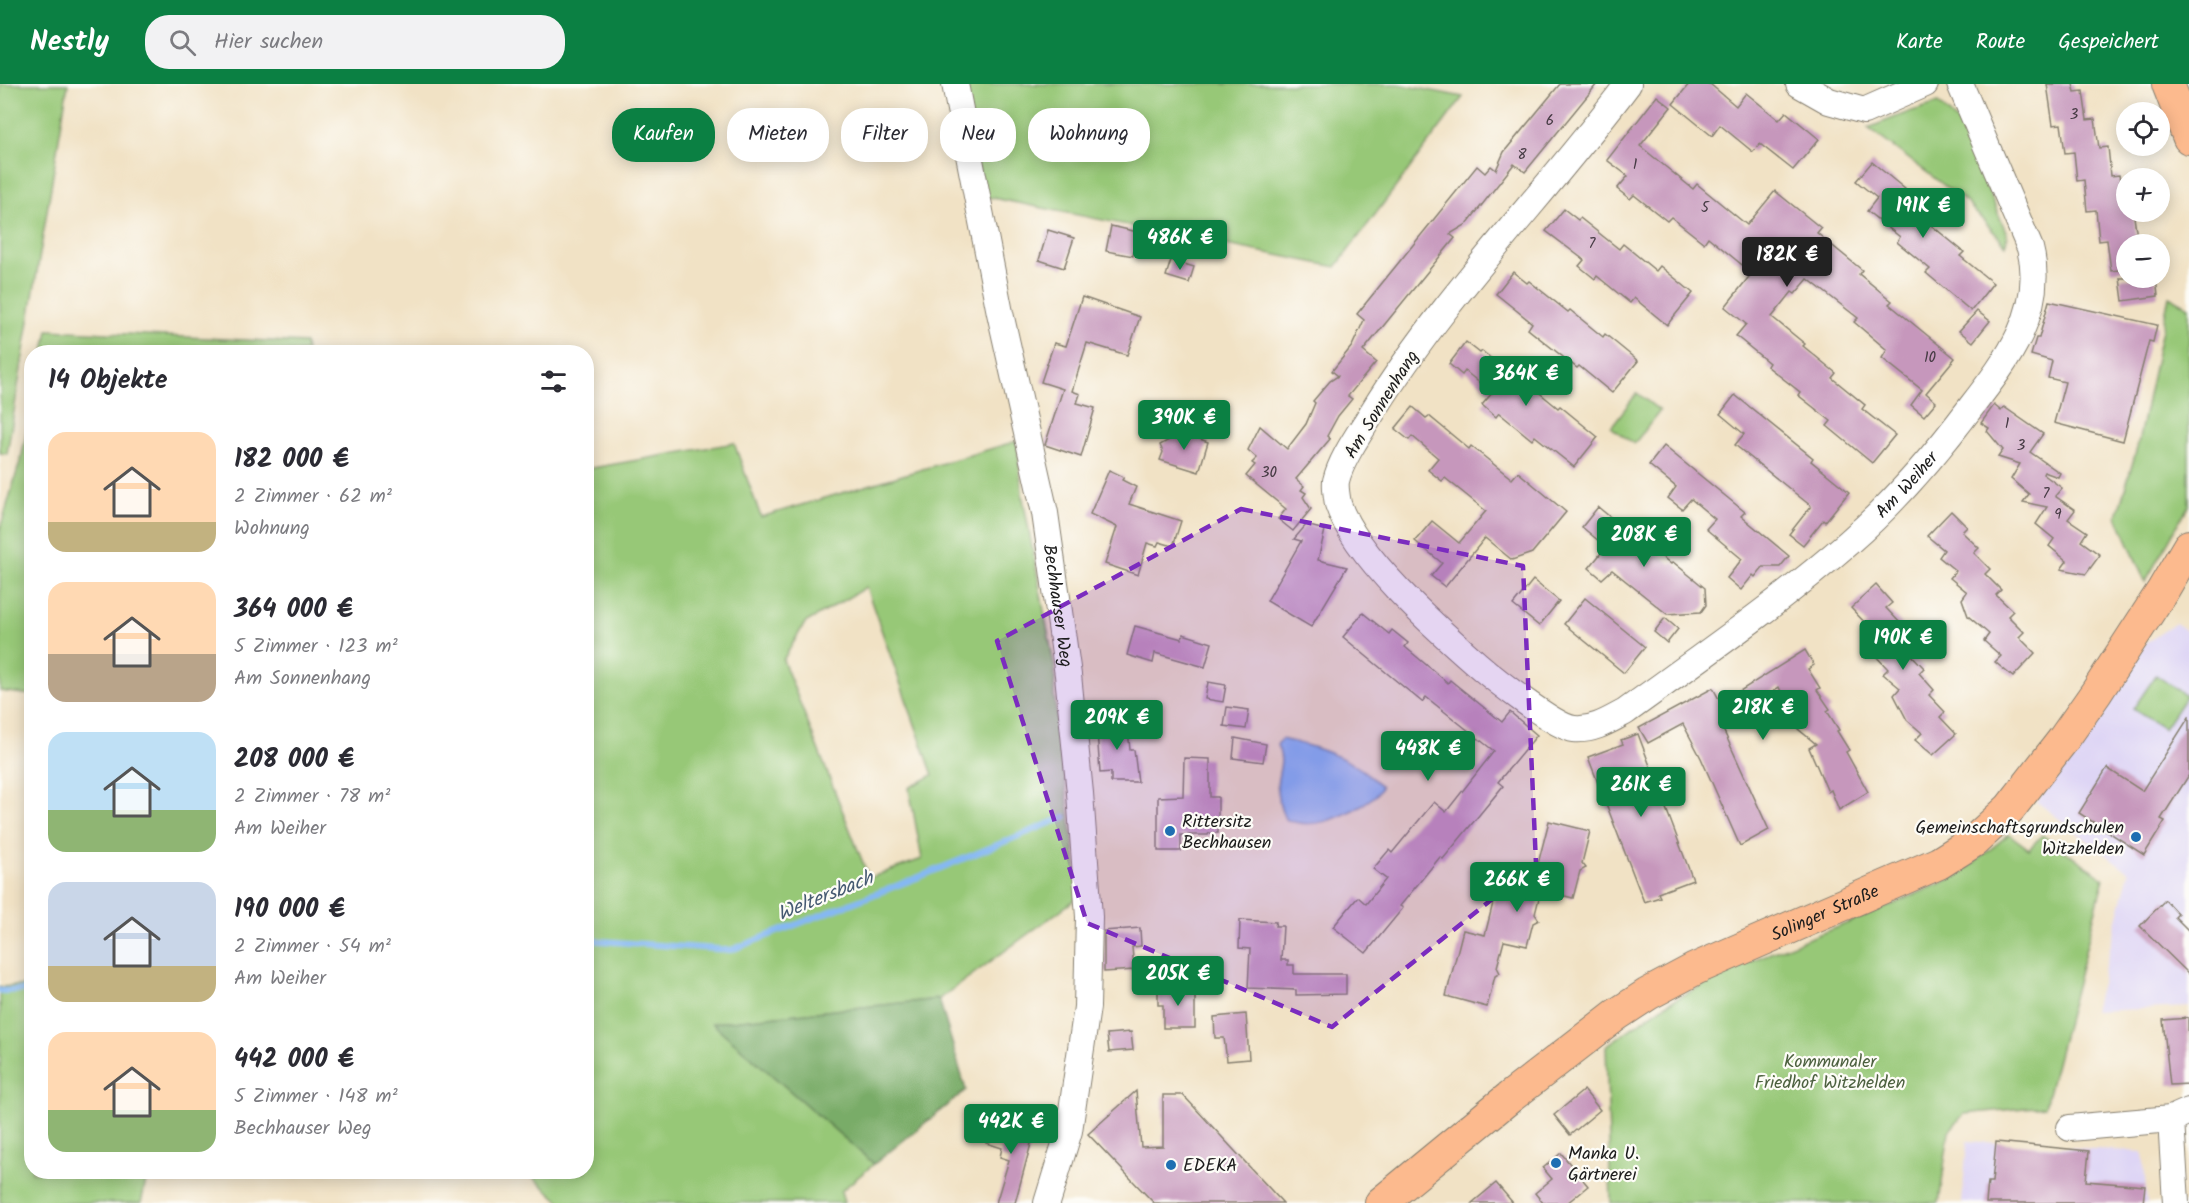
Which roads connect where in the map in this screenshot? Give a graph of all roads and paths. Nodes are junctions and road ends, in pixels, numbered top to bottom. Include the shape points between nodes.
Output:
1 (955, 84) edge
2 (1628, 84) edge
3 (1799, 84) edge
4 (1925, 84) edge
5 (1960, 84) edge
6 (2168, 84) edge
7 (2189, 138) edge
8 (2186, 560) edge
9 (1539, 712) joint
10 (2180, 1115) edge
11 (2070, 1128) dead end
12 (1047, 1203) edge
13 (1381, 1203) edge
14 (2176, 1203) edge

1 - 12 street, Bechhauser Weg via 1045,513 1080,793 1089,917 1087,1007 1070,1131
2 - 9 street, Am Sonnenhang via 1395,375 1349,452 1336,482 1338,503 1352,532 1381,569 1480,667
3 - 4 street via 1829,101 1864,111
5 - 9 street, Am Weiher via 2034,265 2034,291 2026,321 1998,371 1922,469 1851,540 1779,600 1625,712 1598,726 1573,729
6 - 7 main road
8 - 13 main road, Solinger Straße via 2063,740 2010,808 1974,841 1939,863 1695,969 1648,994 1510,1097
10 - 11 street
10 - 14 street

